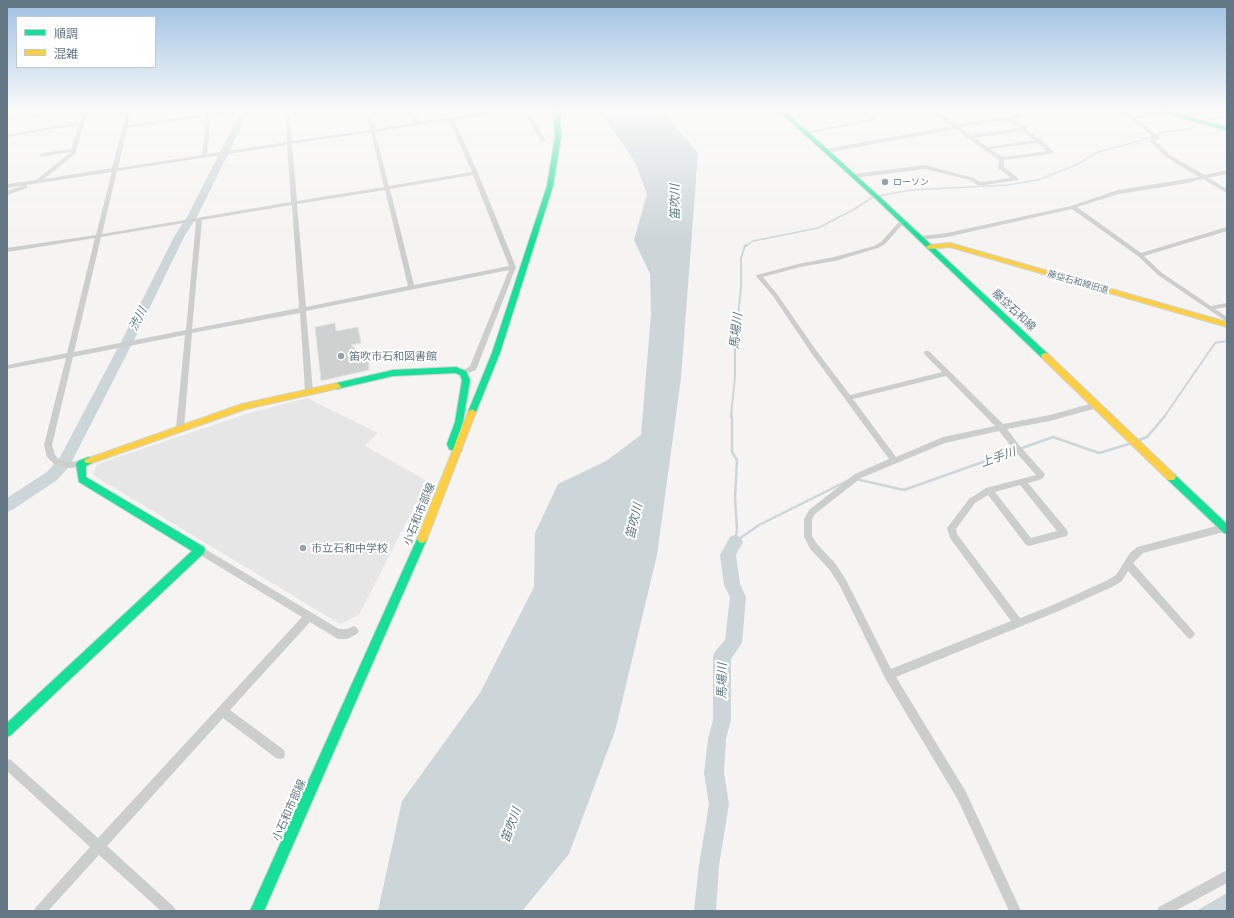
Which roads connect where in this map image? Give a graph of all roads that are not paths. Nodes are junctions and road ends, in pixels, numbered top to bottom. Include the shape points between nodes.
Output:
1 (49, 154) edge
2 (72, 154) edge
3 (119, 154) edge
4 (219, 154) edge
5 (290, 154) edge
6 (378, 154) edge
7 (466, 154) edge
8 (556, 154) edge
9 (829, 154) edge
10 (995, 154) edge
11 (1038, 154) edge
12 (1166, 154) edge
13 (42, 155) dead end
14 (204, 156) joint
15 (1002, 159) junction
16 (115, 169) junction
17 (1227, 172) edge
18 (475, 173) junction
19 (854, 176) junction
20 (1205, 177) junction
21 (37, 181) junction
22 (7, 186) edge
23 (386, 188) junction
24 (1227, 191) edge
25 (7, 193) edge
26 (295, 203) junction
27 (1073, 207) junction
28 (196, 220) junction
29 (904, 223) junction
30 (1227, 229) edge
31 (99, 236) junction
32 (921, 238) junction
33 (929, 247) junction
34 (7, 250) edge
35 (1140, 255) junction
36 (513, 267) junction
37 (411, 287) junction
38 (1227, 305) edge
39 (1209, 308) junction
40 (302, 310) junction
41 (1227, 320) edge
42 (1227, 325) edge
43 (189, 332) junction
44 (927, 352) dead end
45 (70, 354) junction
46 (7, 367) edge
47 (463, 373) junction
48 (947, 373) junction
49 (309, 391) junction
50 (848, 398) junction
51 (1097, 405) junction
52 (1001, 427) junction
53 (180, 428) junction
54 (458, 450) junction
55 (894, 460) junction
56 (81, 464) junction
57 (1022, 482) junction
58 (989, 490) junction
59 (1226, 529) edge
60 (200, 550) junction
61 (1128, 564) junction
62 (309, 616) junction
63 (1018, 623) junction
64 (354, 631) dead end
65 (1190, 634) dead end
66 (889, 675) junction
67 (223, 711) junction
68 (7, 731) edge
69 (280, 754) dead end
70 (7, 764) edge
71 (100, 847) junction
72 (1227, 876) edge
73 (40, 911) edge
74 (170, 911) edge
75 (257, 911) edge
76 (1015, 911) edge
77 (1162, 911) edge

1 - 13 street
2 - 21 street
3 - 16 street
4 - 14 street
5 - 26 street
6 - 23 street
7 - 18 street
8 - 54 main road, 小石和市部線 via 545,203 496,353
9 - 19 main road, 藤垈石和線
10 - 15 street
11 - 15 street
12 - 20 street
14 - 16 street
15 - 19 street via 1001,168 1016,179 979,184 972,179 925,167
16 - 21 street
16 - 31 street
17 - 20 street
18 - 23 street
18 - 36 street
19 - 29 main road, 藤垈石和線
20 - 24 street
20 - 27 street via 1118,192
21 - 22 street
21 - 25 street
23 - 26 street
23 - 37 street
26 - 28 street
26 - 40 street
27 - 32 street via 947,235
27 - 35 street
28 - 31 street
28 - 43 street
29 - 32 main road, 藤垈石和線
29 - 50 street via 876,247 759,276
30 - 35 street
31 - 34 street
31 - 45 street
32 - 33 main road, 藤垈石和線
33 - 42 main road, 藤垈石和線旧道 via 950,245
33 - 51 main road, 藤垈石和線
35 - 39 street via 1160,274
36 - 37 street
36 - 47 street via 473,368
37 - 40 street
38 - 39 street
39 - 41 street
40 - 43 street
40 - 49 street
43 - 45 street
43 - 53 street
44 - 48 street
45 - 46 street
45 - 56 street via 48,445 51,457 57,462 68,465
47 - 49 main road via 456,370 393,374
47 - 54 main road via 466,380 459,422 452,444 452,447
48 - 50 street
48 - 52 street
49 - 53 main road via 245,406
50 - 55 street
51 - 52 street via 1050,418
51 - 59 main road, 藤垈石和線
52 - 55 street via 943,440
52 - 57 street via 1041,475
53 - 56 main road
54 - 75 main road, 小石和市部線 via 418,549
55 - 66 street via 855,479 812,512 808,519 808,537 843,583
56 - 60 main road via 82,479
57 - 58 street
57 - 58 street via 1064,533 1029,542
58 - 63 street via 972,501 951,528 953,535
59 - 61 street via 1140,550 1132,556
60 - 62 street
60 - 68 main road
61 - 63 street via 1119,578 1111,583
61 - 65 street
62 - 64 street via 338,634
62 - 67 street
63 - 66 street
66 - 76 street via 962,796
67 - 69 street
67 - 71 street
70 - 71 street
71 - 73 street
71 - 74 street
72 - 77 street

